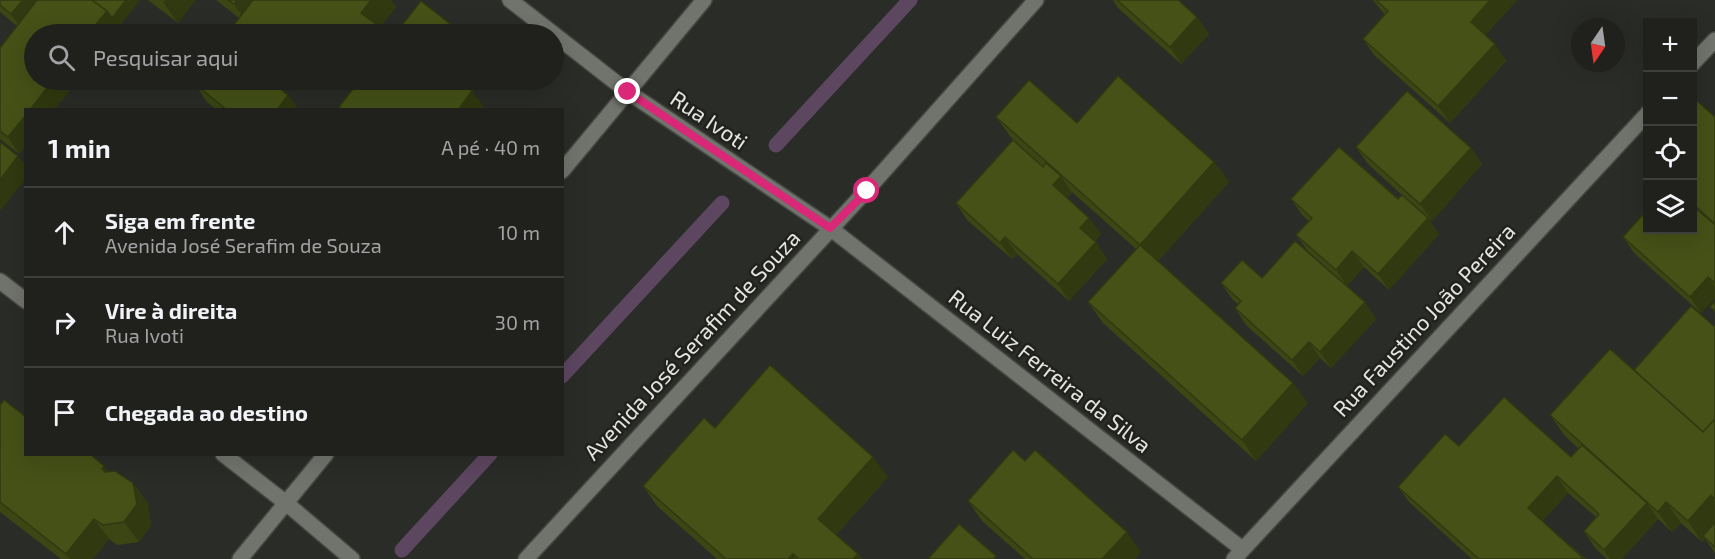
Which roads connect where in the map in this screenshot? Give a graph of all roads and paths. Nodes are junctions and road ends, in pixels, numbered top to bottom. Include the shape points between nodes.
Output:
1 (510, 0) edge
2 (704, 0) edge
3 (1036, 0) edge
4 (541, 24) edge
5 (1715, 40) edge
6 (564, 42) edge
7 (1697, 59) edge
8 (628, 92) junction
9 (1643, 117) edge
10 (564, 169) edge
11 (830, 228) junction
12 (0, 281) edge
13 (24, 299) edge
14 (226, 456) edge
15 (324, 456) edge
16 (286, 503) junction
17 (1238, 554) edge
18 (240, 559) edge
19 (352, 559) edge
20 (526, 559) edge

1 - 4 street, Rua Ivoti
2 - 8 street
3 - 11 street, Avenida José Serafim de Souza
5 - 7 street
6 - 8 street, Rua Ivoti
8 - 10 street
8 - 11 street, Rua Ivoti
9 - 17 street, Rua Faustino João Pereira
11 - 17 street, Rua Luiz Ferreira da Silva
11 - 20 street, Avenida José Serafim de Souza
12 - 13 street
14 - 16 street
15 - 16 street
16 - 18 street
16 - 19 street

